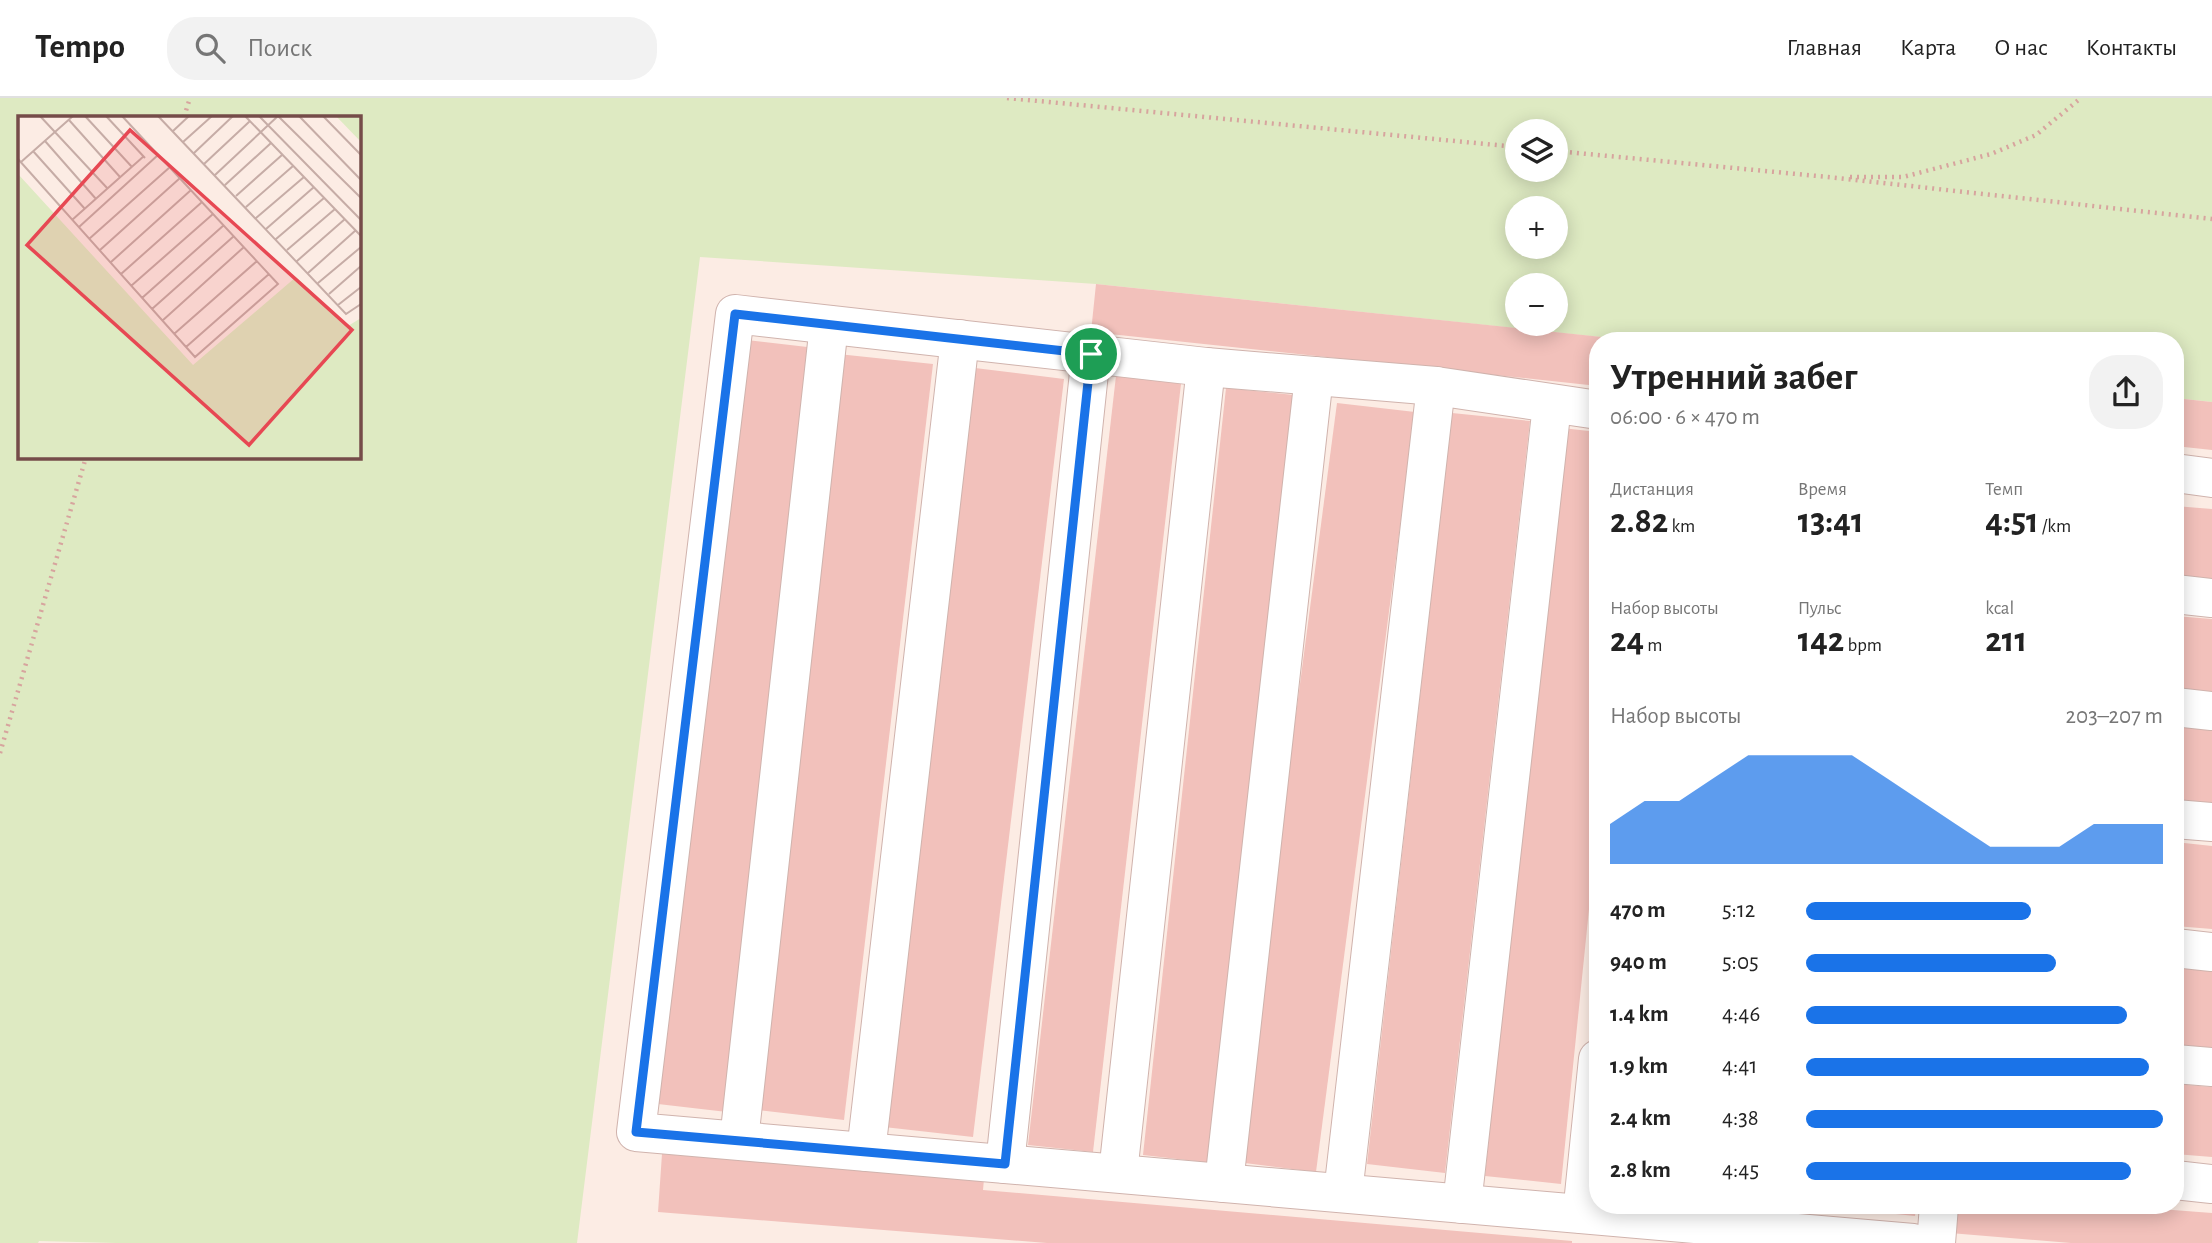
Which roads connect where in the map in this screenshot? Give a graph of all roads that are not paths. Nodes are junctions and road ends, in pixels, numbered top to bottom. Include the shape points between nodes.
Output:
1 (829, 325) junction
2 (960, 339) junction
3 (1091, 354) junction
4 (1206, 367) junction
5 (1314, 376) junction
6 (1436, 386) junction
7 (1552, 405) junction
8 (1589, 409) edge
9 (2184, 474) edge
10 (2212, 478) edge
11 (2184, 595) edge
12 (2212, 598) edge
13 (2184, 708) edge
14 (2212, 711) edge
15 (2184, 820) edge
16 (2212, 822) edge
17 (2184, 949) edge
18 (2212, 952) edge
19 (2184, 1065) edge
20 (2212, 1067) edge
21 (739, 1140) junction
22 (1589, 1146) edge
23 (866, 1152) junction
24 (1005, 1164) junction
25 (1118, 1173) junction
26 (2184, 1181) edge
27 (1224, 1183) junction
28 (2212, 1184) edge
29 (1343, 1193) junction
30 (1462, 1204) junction
31 (1582, 1214) junction
32 (1938, 1214) edge
33 (1702, 1215) edge
34 (1811, 1220) edge
35 (1913, 1243) edge
36 (1936, 1243) edge

1 - 2 lane
1 - 21 lane
1 - 21 lane via 735,314 636,1132
2 - 3 lane
2 - 23 lane
3 - 4 lane
3 - 24 lane
4 - 5 lane
4 - 25 lane
5 - 6 lane
5 - 27 lane
6 - 7 lane
6 - 29 lane
7 - 8 lane
7 - 30 lane
9 - 10 lane
11 - 12 lane
13 - 14 lane
15 - 16 lane
17 - 18 lane
19 - 20 lane
21 - 23 lane
22 - 31 lane
23 - 24 lane
24 - 25 lane
25 - 27 lane
26 - 28 lane
27 - 29 lane
29 - 30 lane
30 - 31 lane
31 - 33 lane
32 - 36 lane
33 - 34 lane
34 - 35 lane

